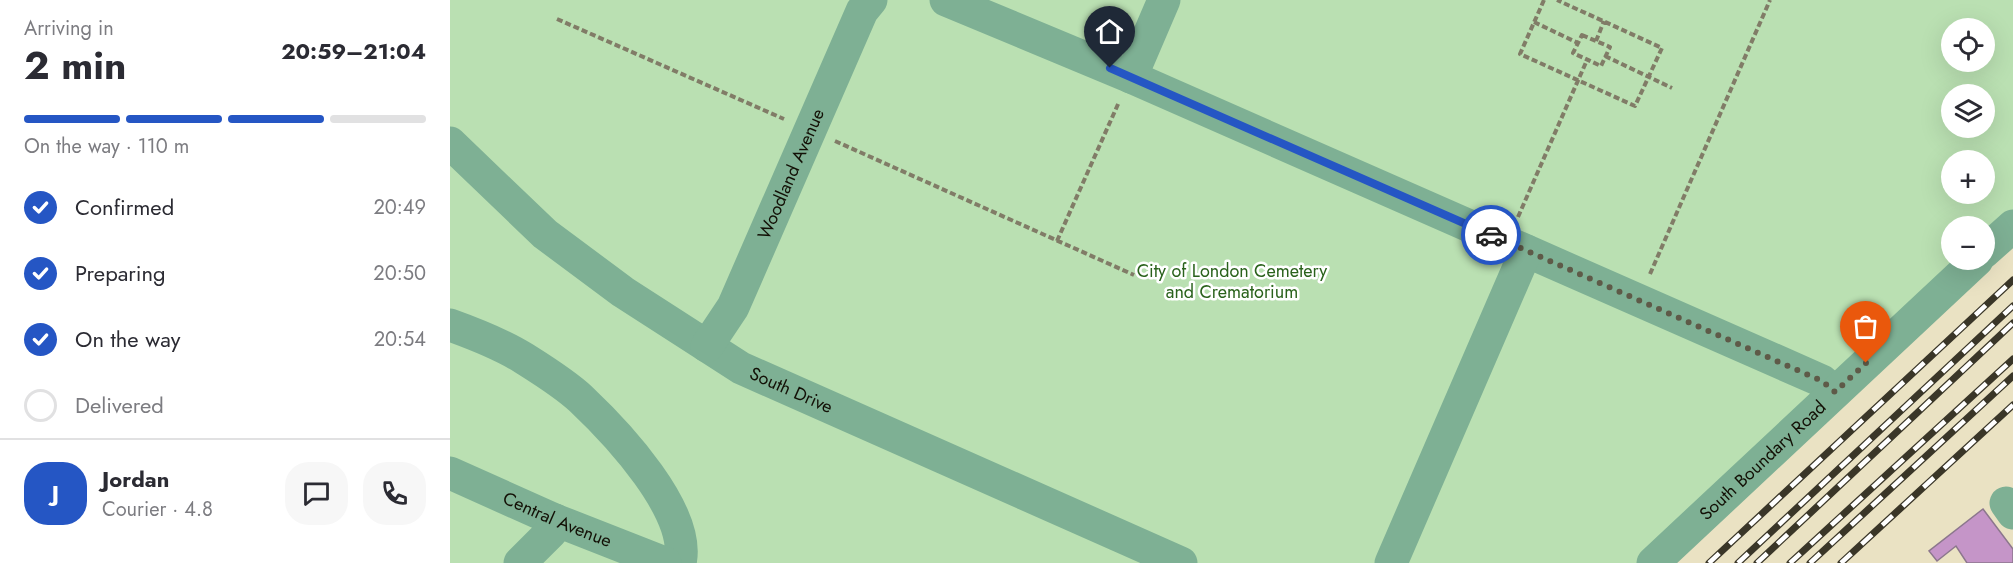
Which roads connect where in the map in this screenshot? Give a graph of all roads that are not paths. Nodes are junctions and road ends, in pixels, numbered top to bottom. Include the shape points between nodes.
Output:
1 (871, 0) edge
2 (946, 0) edge
3 (1164, 0) edge
4 (1131, 77) junction
5 (450, 143) edge
6 (2013, 226) edge
7 (1995, 242) edge
8 (1516, 247) junction
9 (1966, 270) edge
10 (450, 325) edge
11 (707, 346) junction
12 (1835, 392) junction
13 (450, 474) edge
14 (555, 520) junction
15 (520, 563) edge
16 (665, 563) edge
17 (680, 563) edge
18 (1181, 563) edge
19 (1390, 563) edge
20 (1653, 563) edge

1 - 11 lane, Woodland Avenue via 862,11 733,307
2 - 4 lane
3 - 4 lane
4 - 8 lane
5 - 11 lane, South Drive via 545,234 623,292
6 - 7 lane
8 - 12 lane via 1822,381
8 - 19 lane
9 - 12 lane, South Boundary Road
10 - 17 lane via 523,357 580,398 628,447 658,489 676,526 682,553
11 - 18 lane, South Drive via 741,368
12 - 20 lane, South Boundary Road
13 - 14 lane, Central Avenue
14 - 15 lane via 545,538
14 - 16 lane, Central Avenue

